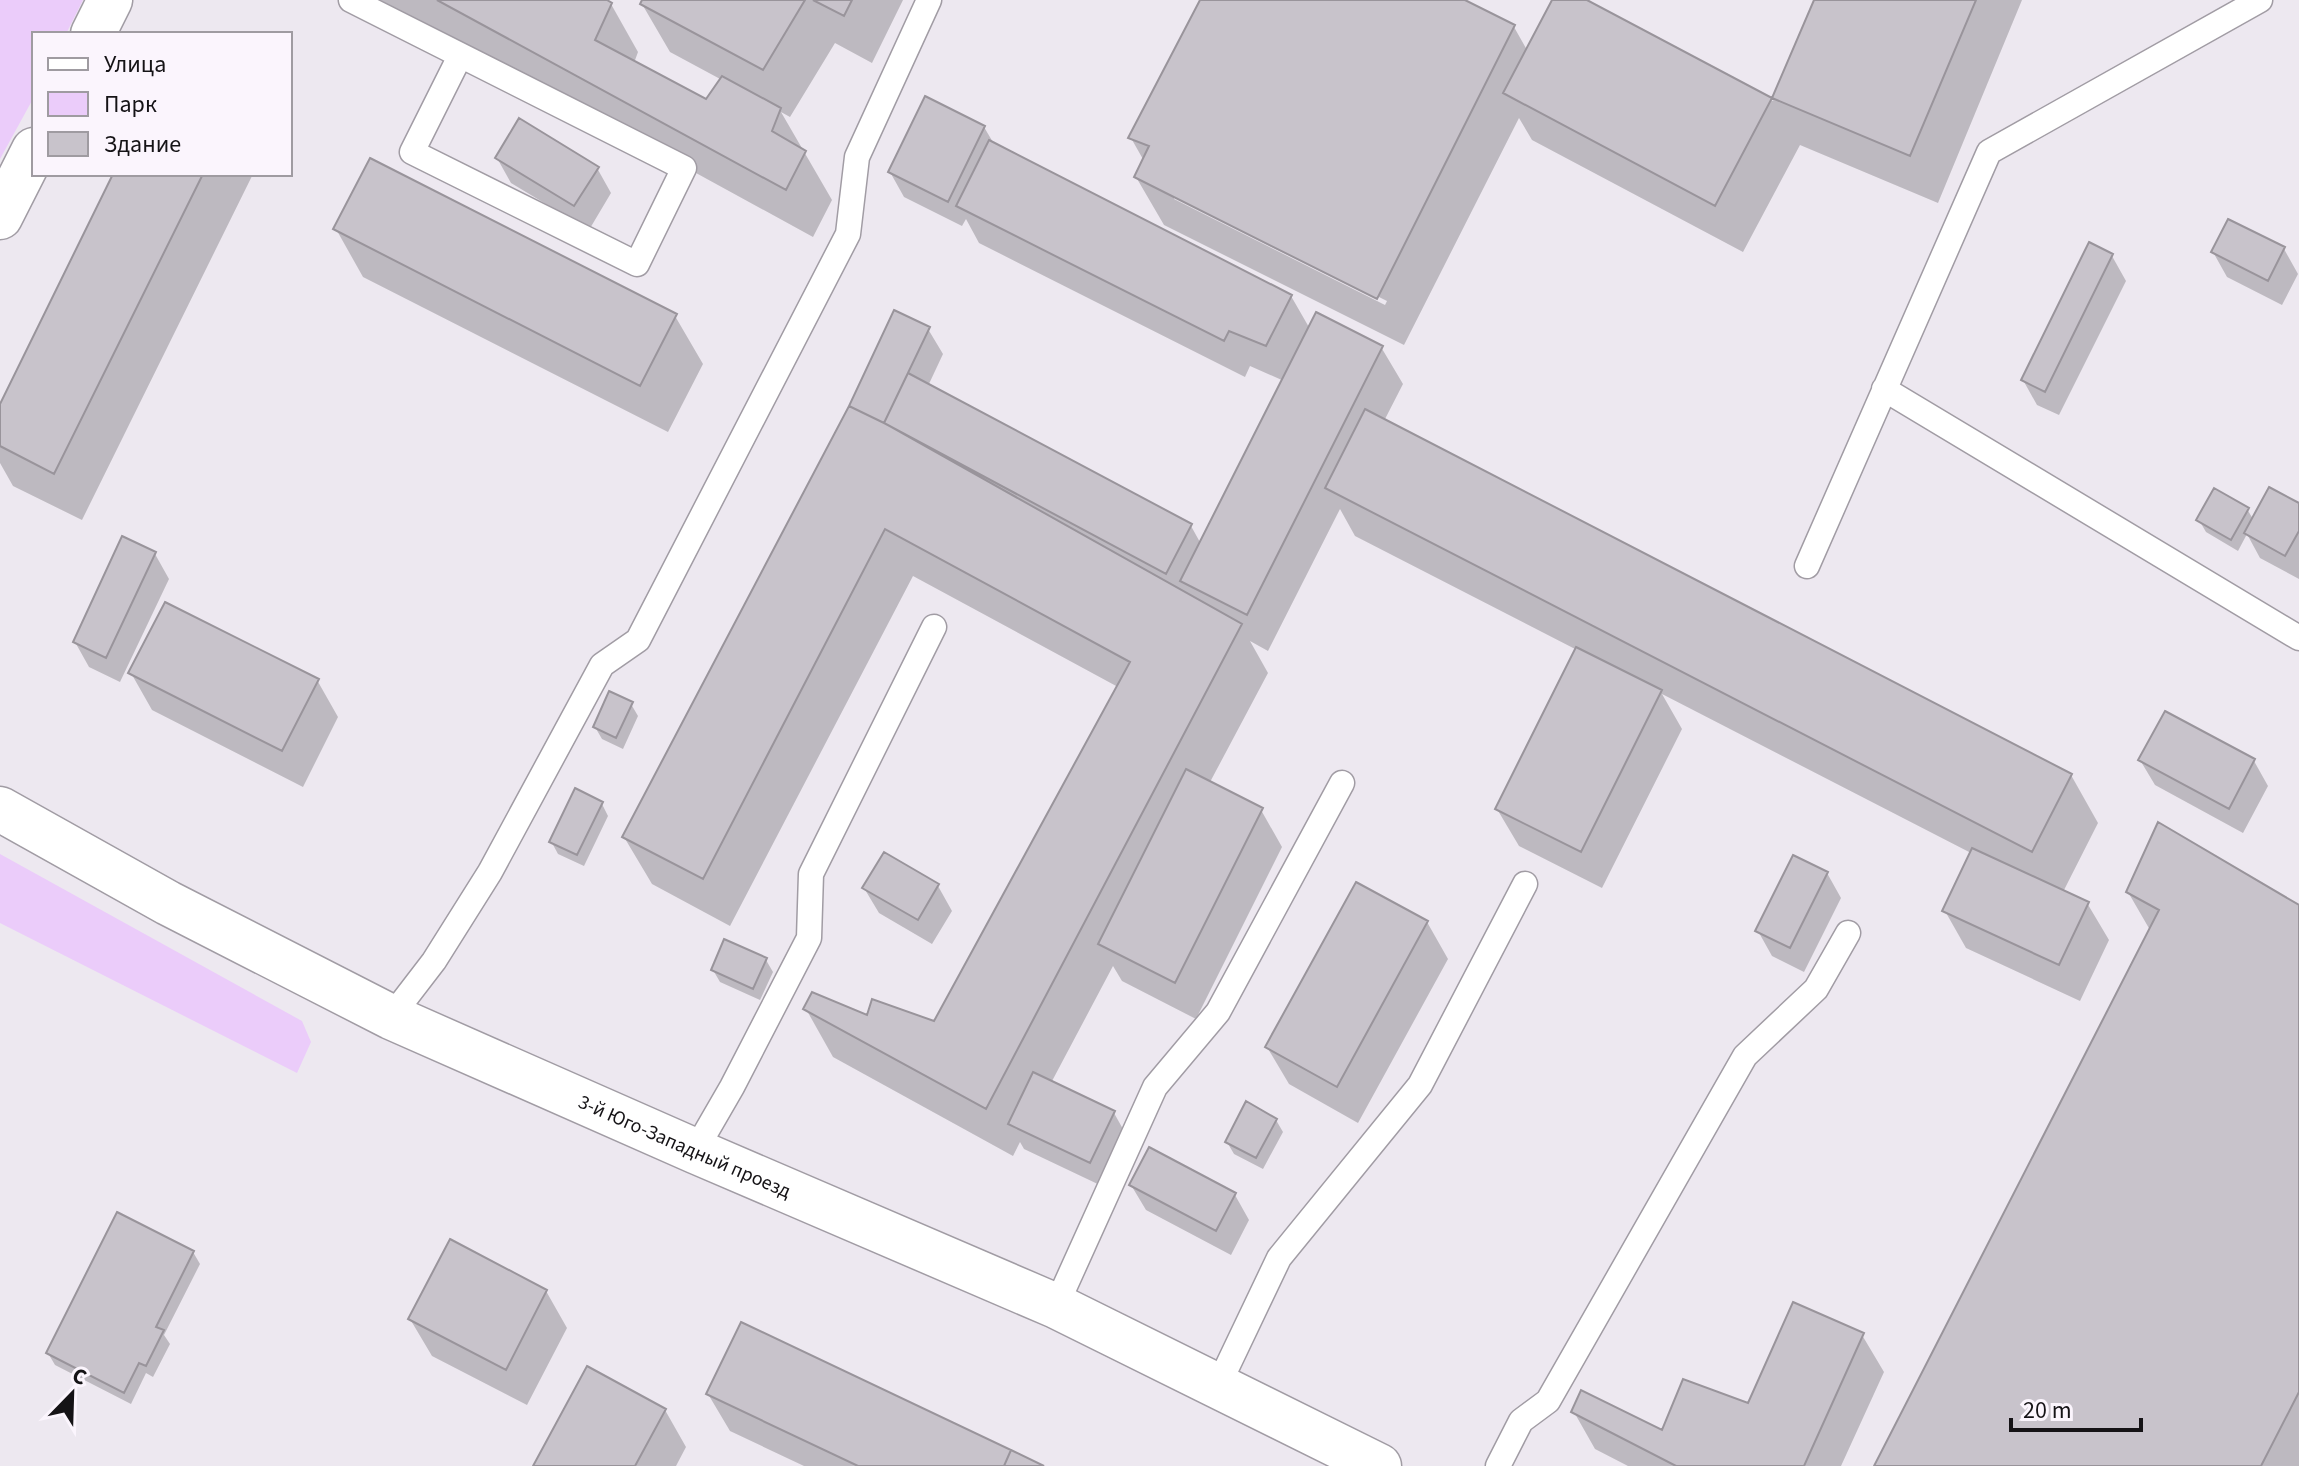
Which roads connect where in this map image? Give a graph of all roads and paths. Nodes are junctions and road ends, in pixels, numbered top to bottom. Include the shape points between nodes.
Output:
1 (110, 0) edge
2 (351, 0) edge
3 (929, 0) edge
4 (2260, 0) edge
5 (94, 32) edge
6 (460, 56) junction
7 (32, 154) edge
8 (0, 217) edge
9 (1884, 389) junction
10 (1807, 566) dead end
11 (934, 627) dead end
12 (2299, 638) edge
13 (1342, 783) dead end
14 (0, 809) edge
15 (1525, 884) dead end
16 (1848, 933) dead end
17 (391, 1017) junction
18 (695, 1151) junction
19 (1056, 1306) junction
20 (1218, 1386) junction
21 (1379, 1466) edge
22 (1498, 1466) edge

1 - 5 street
2 - 6 lane
3 - 17 lane via 857,157 848,234 638,640 602,665 490,872
4 - 9 lane via 1989,152
6 - 6 lane via 684,168 637,264 412,152
7 - 8 street
9 - 10 lane
9 - 12 lane
11 - 18 lane via 811,874 809,938
13 - 19 lane via 1218,1012 1155,1087
14 - 17 street, 3-й Юго-Западный проезд via 168,903
15 - 20 lane via 1420,1085 1279,1258
16 - 22 lane via 1816,989 1745,1056 1548,1401 1521,1421
17 - 18 street, 3-й Юго-Западный проезд
18 - 19 street, 3-й Юго-Западный проезд
19 - 20 street, 3-й Юго-Западный проезд
20 - 21 street, 3-й Юго-Западный проезд

